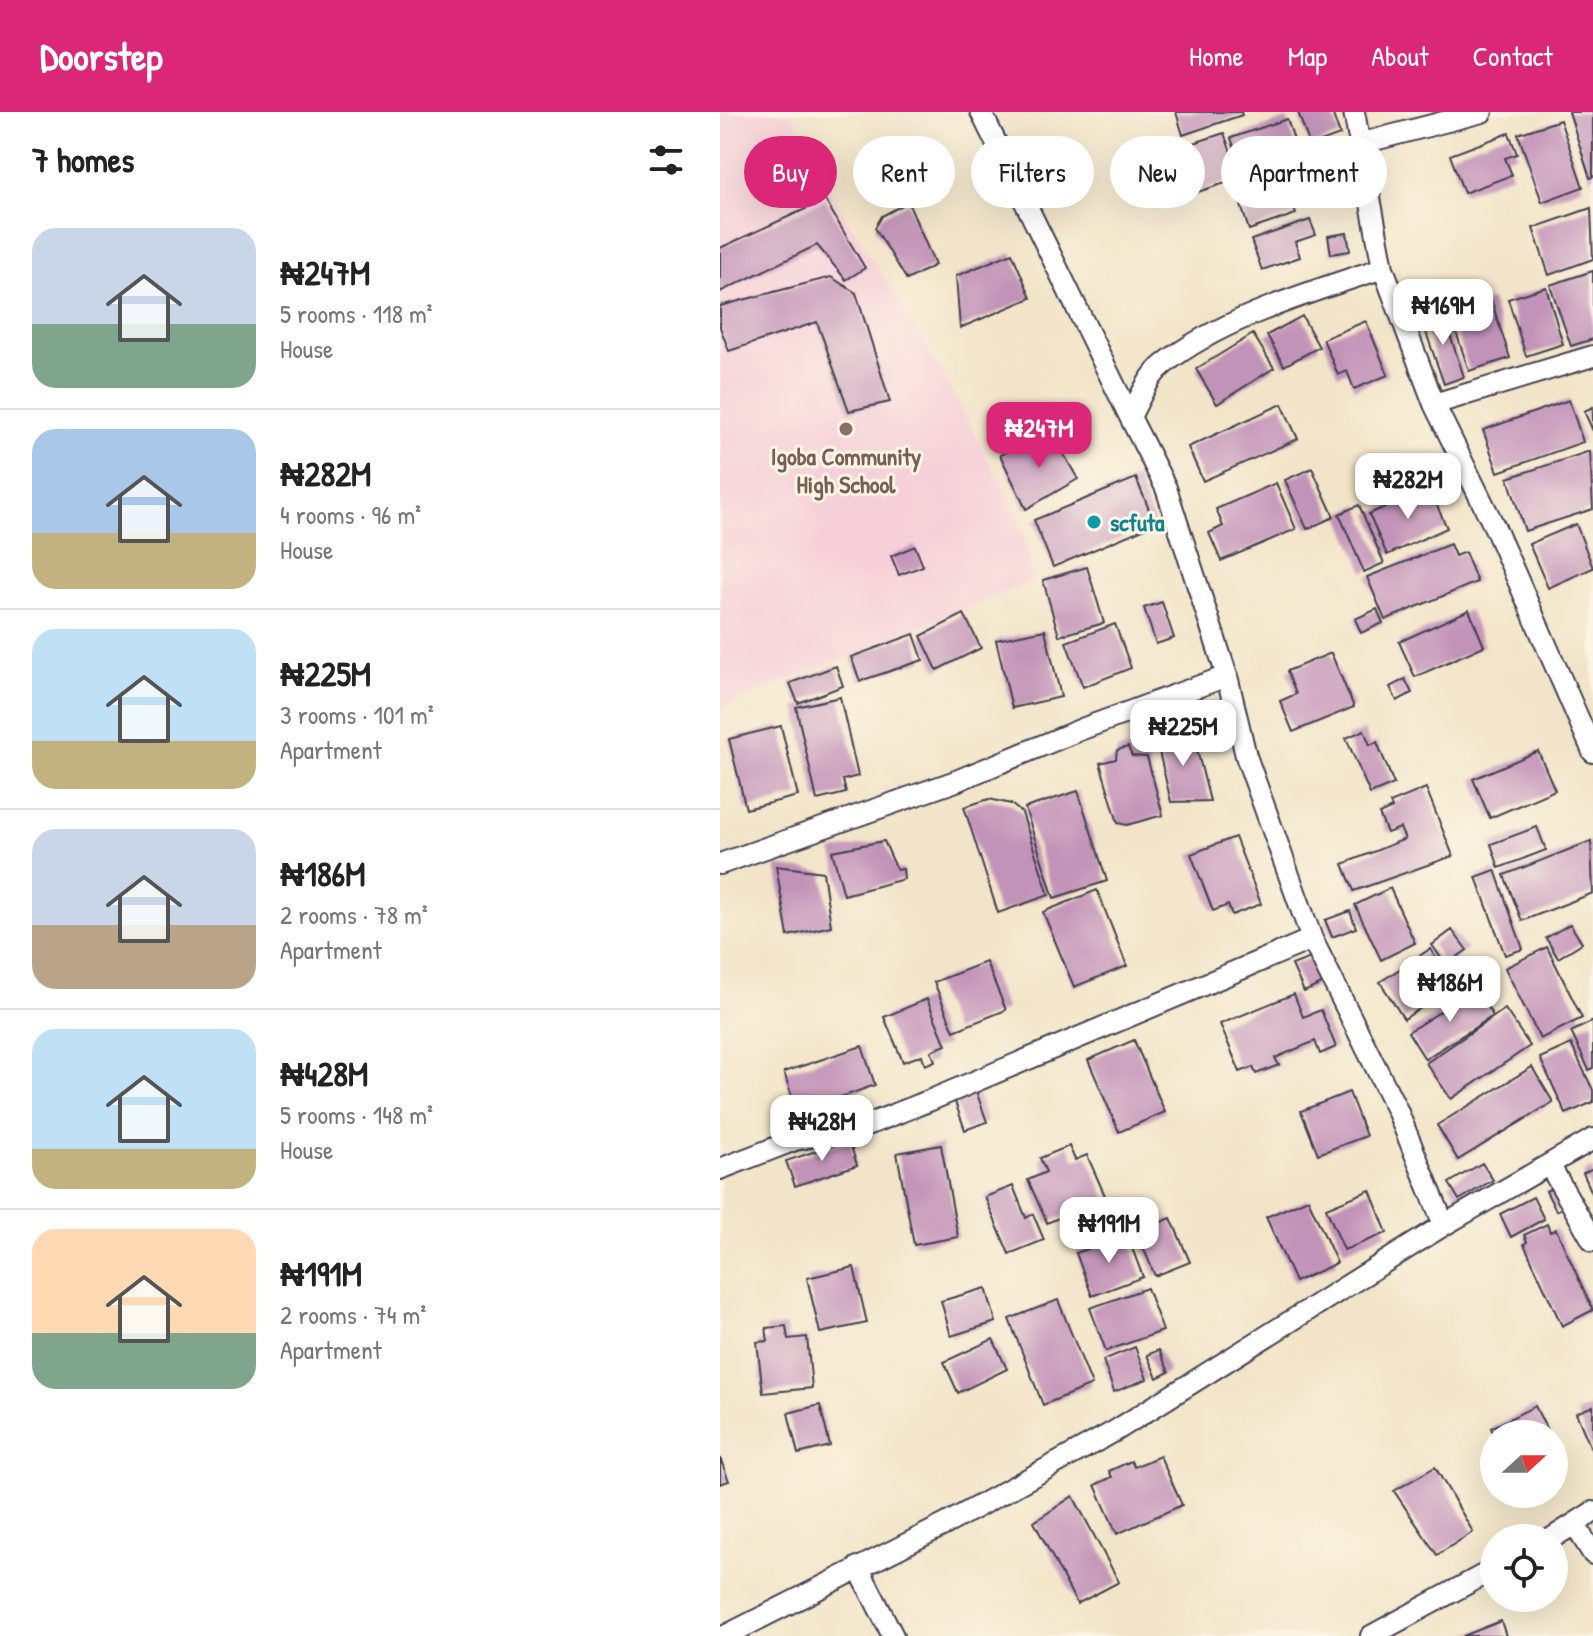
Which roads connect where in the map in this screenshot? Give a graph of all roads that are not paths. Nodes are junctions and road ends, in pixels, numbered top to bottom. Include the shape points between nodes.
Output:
1 (981, 112) edge
2 (1354, 112) edge
3 (1482, 112) edge
4 (1358, 136) edge
5 (1387, 137) edge
6 (1371, 208) edge
7 (1383, 268) junction
8 (1593, 356) edge
9 (1434, 404) junction
10 (1130, 417) junction
11 (1227, 676) junction
12 (1593, 752) edge
13 (720, 864) edge
14 (1312, 939) junction
15 (1593, 1139) edge
16 (1550, 1166) junction
17 (720, 1169) edge
18 (1444, 1225) junction
19 (1593, 1241) edge
20 (1593, 1512) edge
21 (1575, 1525) junction
22 (1568, 1529) edge
23 (1593, 1554) edge
24 (858, 1567) junction
25 (1480, 1577) edge
26 (722, 1634) edge
27 (893, 1636) edge
28 (1371, 1636) edge

1 - 10 street
2 - 4 street
3 - 5 street
6 - 7 street
7 - 9 street
7 - 10 street via 1293,298 1215,334 1162,366
8 - 9 street
9 - 12 street
10 - 11 street via 1166,488
11 - 13 street via 956,781
11 - 14 street via 1246,756
14 - 17 street via 867,1125 795,1140
14 - 18 street via 1397,1110
15 - 16 street
16 - 18 street
16 - 19 street
18 - 24 street via 1115,1431
20 - 21 street
21 - 22 street
21 - 23 street
24 - 26 street
24 - 27 street
25 - 28 street

